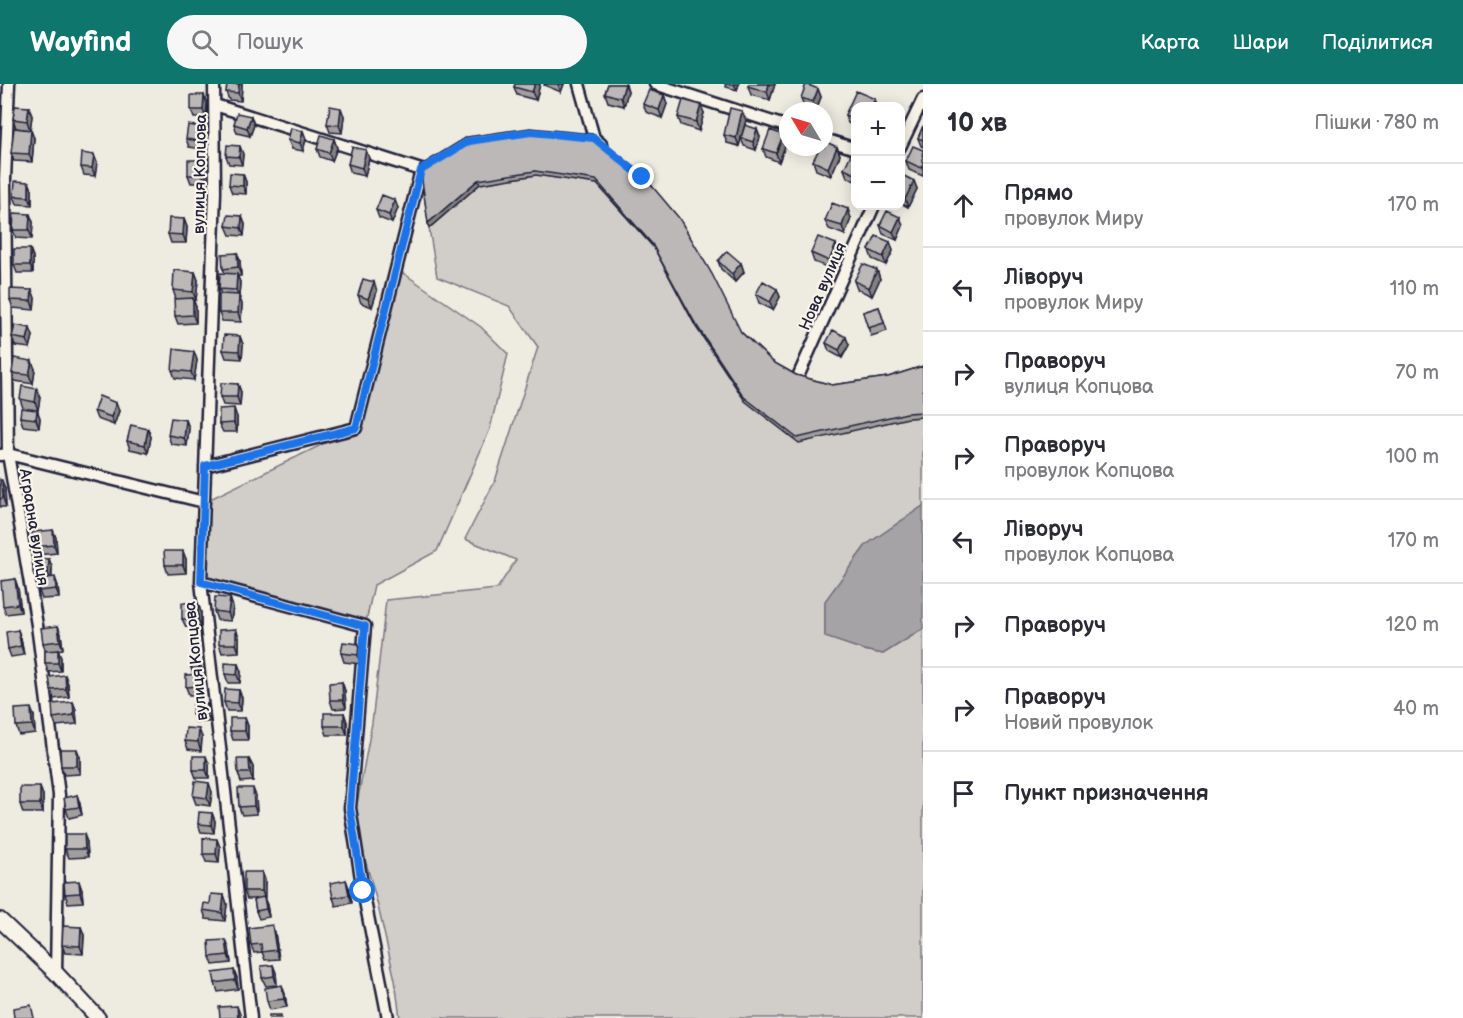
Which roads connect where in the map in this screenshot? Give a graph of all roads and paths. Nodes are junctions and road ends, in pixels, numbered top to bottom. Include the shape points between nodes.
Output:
1 (9, 84) edge
2 (214, 84) edge
3 (579, 84) edge
4 (655, 84) edge
5 (923, 99) edge
6 (215, 105) junction
7 (779, 124) edge
8 (905, 137) edge
9 (833, 142) edge
10 (851, 148) edge
11 (610, 151) edge
12 (872, 210) edge
13 (798, 378) edge
14 (4, 455) edge
15 (205, 466) junction
16 (204, 502) junction
17 (201, 582) junction
18 (0, 920) edge
19 (56, 973) junction
20 (99, 1018) edge
21 (251, 1018) edge
22 (388, 1018) edge

1 - 14 street, Аграрна вулиця
2 - 6 street, вулиця Копцова
3 - 11 street via 588,138
4 - 7 street
5 - 8 street
6 - 15 street, вулиця Копцова
6 - 15 street via 426,167 356,428
9 - 10 street
12 - 13 street, Нова вулиця
14 - 16 street
14 - 19 street, Аграрна вулиця via 36,625 59,795
15 - 16 street, вулиця Копцова
16 - 17 street, вулиця Копцова
17 - 21 street, вулиця Копцова
17 - 22 street via 365,626 350,808
18 - 19 main road
19 - 20 main road

